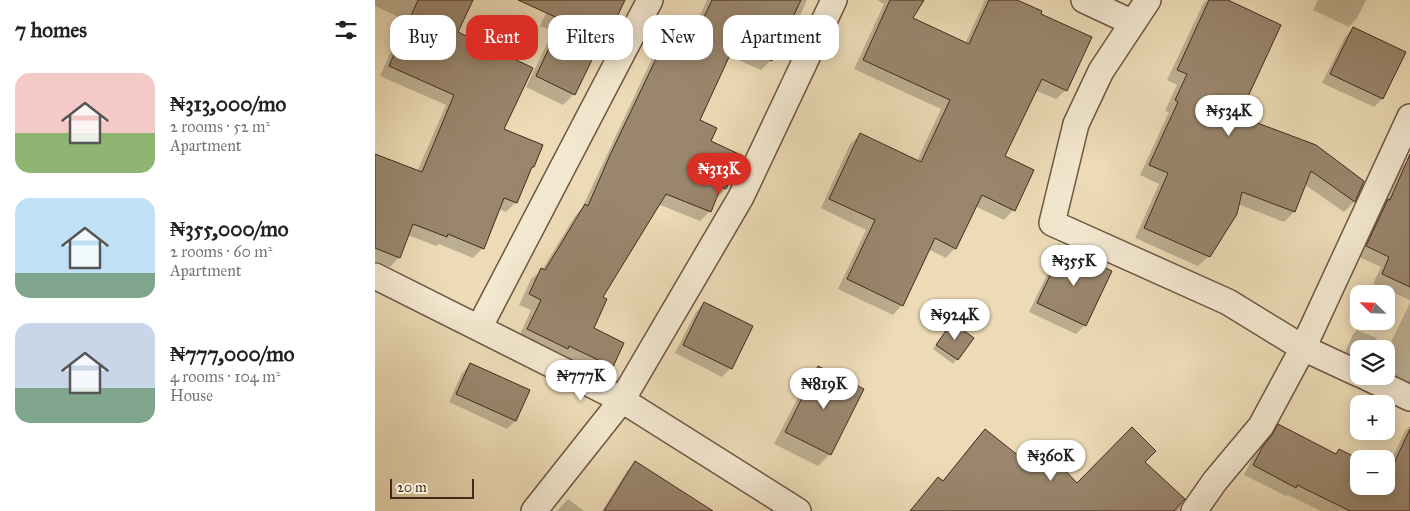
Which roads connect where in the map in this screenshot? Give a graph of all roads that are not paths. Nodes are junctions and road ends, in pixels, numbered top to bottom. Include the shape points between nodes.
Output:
1 (650, 0) edge
2 (834, 0) edge
3 (1084, 0) edge
4 (1148, 0) edge
5 (1133, 23) junction
6 (1410, 117) edge
7 (375, 276) edge
8 (479, 328) junction
9 (1303, 348) junction
10 (1350, 370) edge
11 (1383, 385) edge
12 (1410, 398) edge
13 (622, 400) junction
14 (534, 511) edge
15 (798, 511) edge
16 (1194, 511) edge

1 - 8 street
2 - 13 street via 741,196
3 - 5 street
4 - 5 street
5 - 9 street via 1101,71 1076,124 1053,223 1228,302
6 - 9 street
7 - 8 street
8 - 13 street
9 - 10 street
9 - 16 street via 1261,426
11 - 12 street
13 - 14 street
13 - 15 street

